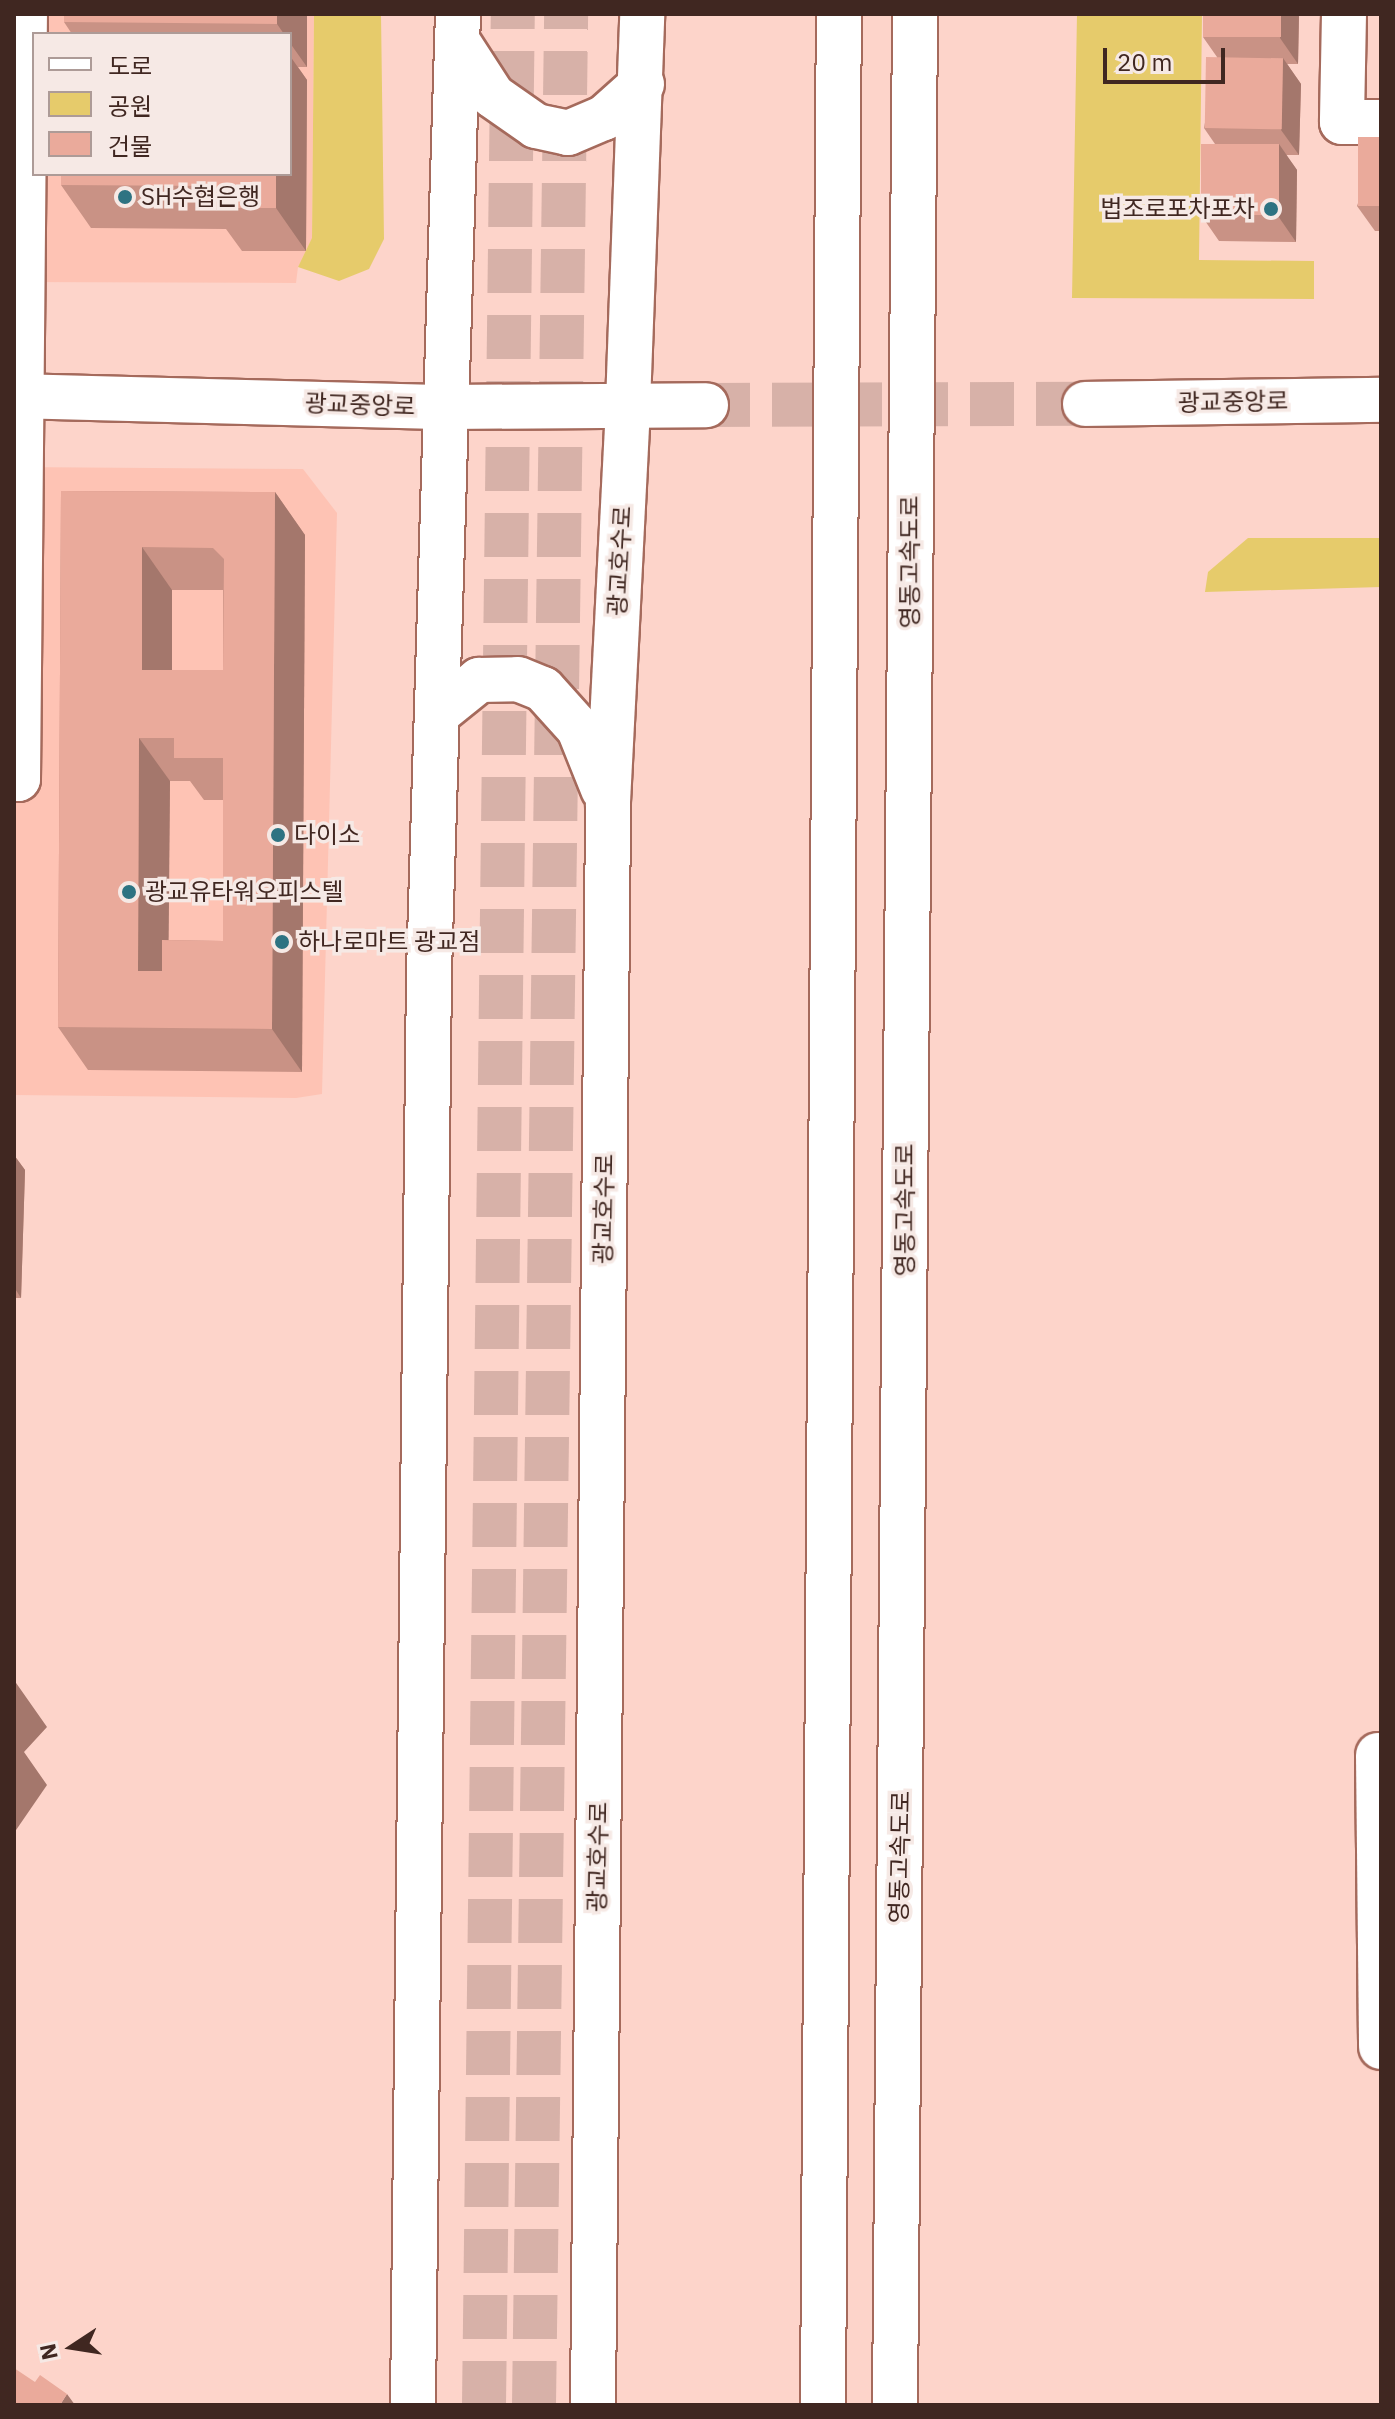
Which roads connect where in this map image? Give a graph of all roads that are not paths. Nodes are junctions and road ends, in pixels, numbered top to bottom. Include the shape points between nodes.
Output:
1 (25, 14) edge
2 (642, 14) edge
3 (839, 14) edge
4 (915, 14) edge
5 (1344, 14) edge
6 (458, 28) edge
7 (642, 84) junction
8 (1381, 122) edge
9 (17, 396) edge
10 (1381, 400) edge
11 (628, 404) junction
12 (1085, 404) tunnel mouth
13 (706, 405) tunnel mouth
14 (448, 407) junction
15 (438, 713) junction
16 (14, 779) edge
17 (608, 802) junction
18 (1378, 1755) dead end
19 (1381, 2047) edge
20 (413, 2405) edge
21 (593, 2405) edge
22 (823, 2405) edge
23 (895, 2405) edge

1 - 9 main road
2 - 7 main road, 광교호수로
3 - 22 main road
4 - 23 main road, 영동고속도로
5 - 8 main road via 1342,122
6 - 7 main road via 493,96 536,126 568,133 604,118
6 - 14 main road
7 - 11 main road, 광교호수로
9 - 14 main road, 광교중앙로
9 - 16 main road
10 - 12 main road, 광교중앙로
11 - 13 main road, 광교중앙로
11 - 14 main road, 광교중앙로
11 - 17 main road, 광교호수로
14 - 15 main road
15 - 17 main road via 479,680 518,679 543,689 579,729
15 - 20 main road via 429,972
17 - 21 main road, 광교호수로
18 - 19 main road

